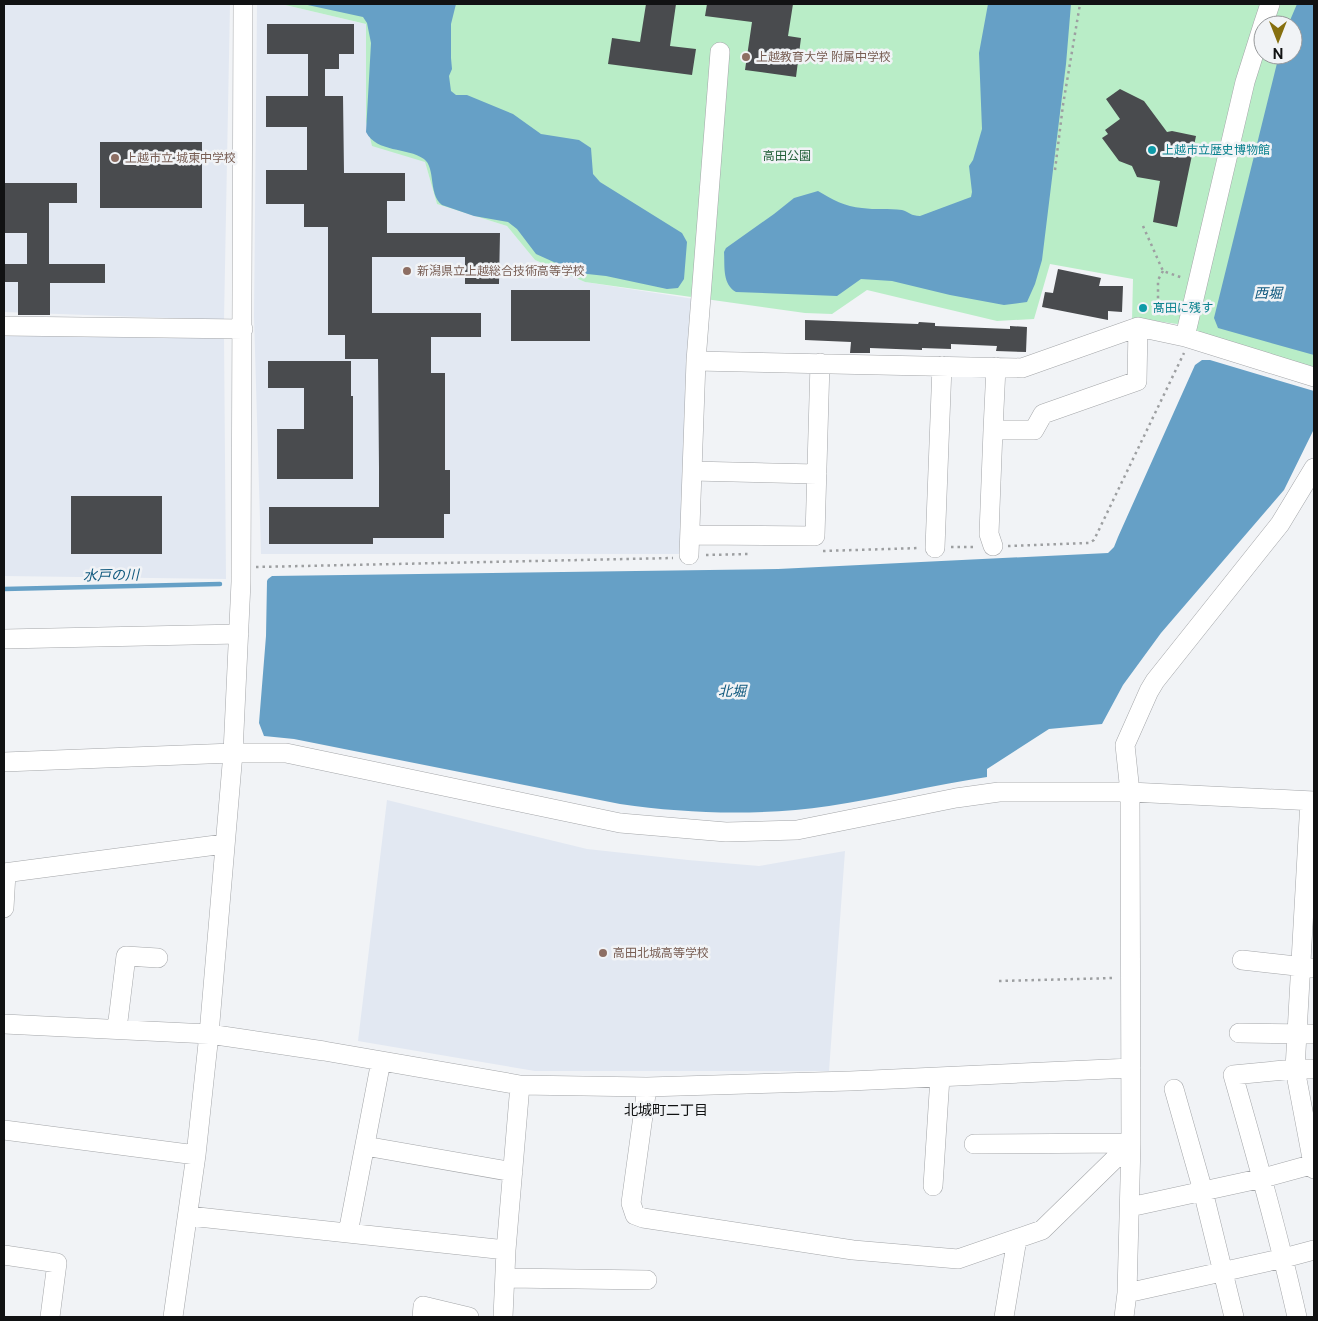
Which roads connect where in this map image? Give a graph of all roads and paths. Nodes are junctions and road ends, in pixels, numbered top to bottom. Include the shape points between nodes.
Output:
1 (243, 4) edge
2 (1080, 4) edge
3 (720, 52) dead end
4 (1253, 57) edge
5 (1056, 170) dead end
6 (1143, 226) dead end
7 (1163, 271) junction
8 (1190, 280) dead end
9 (1170, 317) dead end
10 (4, 326) edge
11 (1138, 327) junction
12 (243, 329) junction
13 (1185, 337) junction
14 (696, 361) junction
15 (820, 363) junction
16 (942, 366) junction
17 (996, 367) junction
18 (1314, 377) edge
19 (993, 430) junction
20 (1314, 468) edge
21 (692, 471) junction
22 (817, 474) junction
23 (690, 535) junction
24 (993, 546) dead end
25 (935, 548) dead end
26 (689, 556) joint
27 (255, 567) dead end
28 (239, 634) junction
29 (4, 639) edge
30 (232, 753) junction
31 (4, 762) edge
32 (1130, 792) junction
33 (1312, 801) edge
34 (224, 844) junction
35 (5, 873) edge
36 (4, 908) edge
37 (158, 958) dead end
38 (1242, 960) dead end
39 (1308, 966) edge
40 (1130, 978) junction
41 (998, 981) dead end
42 (4, 1024) edge
43 (117, 1029) junction
44 (1239, 1033) dead end
45 (209, 1034) junction
46 (1306, 1034) edge
47 (381, 1061) junction
48 (1131, 1068) junction
49 (1295, 1069) junction
50 (1314, 1069) edge
51 (940, 1077) junction
52 (520, 1085) junction
53 (647, 1087) junction
54 (1174, 1089) dead end
55 (4, 1130) edge
56 (1131, 1143) junction
57 (974, 1144) dead end
58 (365, 1146) junction
59 (196, 1154) junction
60 (1314, 1166) edge
61 (513, 1172) junction
62 (1263, 1178) junction
63 (933, 1186) dead end
64 (1203, 1191) junction
65 (1130, 1207) junction
66 (188, 1216) junction
67 (348, 1233) junction
68 (1017, 1239) junction
69 (506, 1250) junction
70 (1314, 1250) edge
71 (4, 1255) edge
72 (1284, 1258) junction
73 (1223, 1272) junction
74 (505, 1278) junction
75 (647, 1280) dead end
76 (1127, 1293) junction
77 (50, 1317) edge
78 (173, 1317) edge
79 (422, 1317) edge
80 (469, 1317) edge
81 (502, 1317) edge
82 (1004, 1317) edge
83 (1124, 1317) edge
84 (1234, 1317) edge
85 (1297, 1317) edge

1 - 12 street
2 - 5 path
3 - 14 street
4 - 13 street
6 - 7 path
7 - 8 path
7 - 9 path via 1158,280 1158,302
10 - 12 street
11 - 13 street
11 - 17 street via 1027,367
11 - 19 street via 1137,381 1043,414 1034,430
12 - 28 street
13 - 18 street
14 - 15 street
14 - 21 street
15 - 16 street
15 - 22 street
16 - 17 street
16 - 25 street
17 - 19 street
19 - 24 street via 989,534
20 - 32 street via 1280,524 1149,691 1125,745
21 - 22 street
21 - 23 street
22 - 23 street via 815,536
23 - 26 street
26 - 27 path
28 - 29 street
28 - 30 street
30 - 31 street
30 - 32 street via 286,753 620,823 726,832 797,830 999,792
30 - 34 street
32 - 33 street
32 - 40 street
33 - 39 street
34 - 35 street
34 - 45 street
35 - 36 street
37 - 43 street via 126,956
38 - 39 street
39 - 46 street
40 - 41 path
40 - 48 street
42 - 43 street
43 - 45 street
44 - 46 street
45 - 47 street
45 - 59 street
46 - 49 street
47 - 52 street
47 - 58 street
48 - 51 street
48 - 56 street
49 - 50 street
49 - 60 street
49 - 62 street via 1233,1075
51 - 53 street
51 - 63 street
52 - 53 street
52 - 61 street
53 - 68 street via 631,1203 636,1215 643,1218 853,1250 958,1260
54 - 64 street
55 - 59 street
56 - 57 street
56 - 65 street
56 - 68 street via 1042,1230
58 - 61 street
58 - 67 street
59 - 66 street
60 - 62 street
61 - 69 street
62 - 64 street
62 - 72 street
64 - 65 street
64 - 73 street
65 - 76 street
66 - 67 street
66 - 78 street
67 - 69 street
68 - 82 street
69 - 74 street
70 - 72 street
71 - 77 street via 57,1263
72 - 73 street
72 - 85 street
73 - 76 street
73 - 84 street
74 - 75 street
74 - 81 street
76 - 83 street
79 - 80 street via 423,1306

